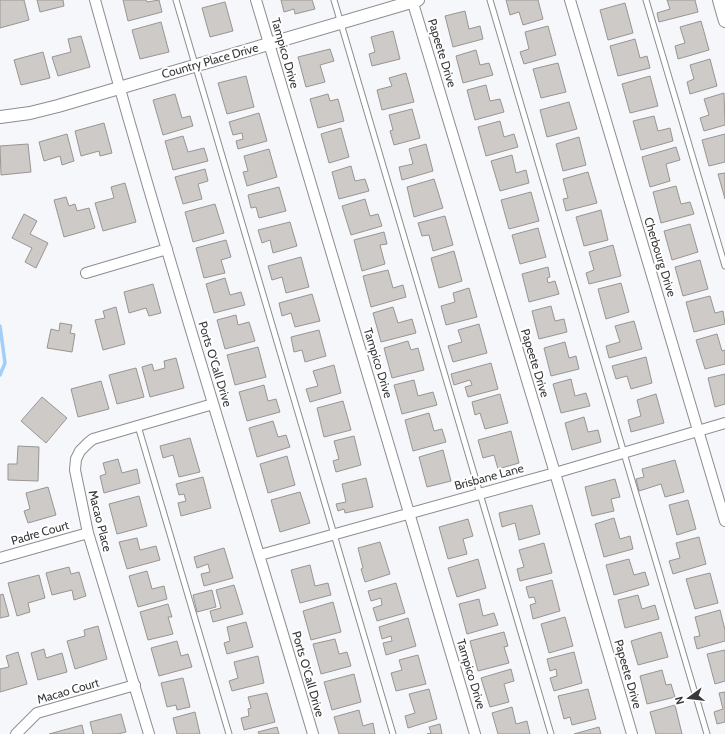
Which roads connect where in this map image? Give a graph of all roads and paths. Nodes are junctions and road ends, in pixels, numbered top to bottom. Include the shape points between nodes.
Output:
1 (95, 0) edge
2 (176, 0) edge
3 (256, 0) edge
4 (334, 0) edge
5 (490, 0) edge
6 (570, 0) edge
7 (646, 0) edge
8 (719, 0) edge
9 (414, 1) edge
10 (725, 21) edge
11 (341, 23) junction
12 (268, 44) junction
13 (195, 66) junction
14 (119, 88) junction
15 (0, 117) edge
16 (167, 249) junction
17 (725, 266) edge
18 (86, 273) dead end
19 (213, 404) junction
20 (725, 423) edge
21 (138, 426) junction
22 (698, 430) junction
23 (624, 452) junction
24 (555, 473) junction
25 (480, 493) junction
26 (410, 512) junction
27 (725, 521) edge
28 (88, 533) junction
29 (333, 534) junction
30 (260, 555) junction
31 (0, 558) edge
32 (135, 685) junction
33 (16, 734) edge
34 (149, 734) edge
35 (229, 734) edge
36 (312, 734) edge
37 (393, 734) edge
38 (476, 734) edge
39 (551, 734) edge
40 (632, 734) edge
41 (707, 734) edge

1 - 14 street, Ports O'Call Drive
2 - 13 lane
3 - 12 street, Tampico Drive
4 - 11 lane
5 - 23 lane
6 - 22 street, Cherbourg Drive
7 - 17 lane
8 - 10 street
9 - 11 street, Country Place Drive
9 - 24 street, Papeete Drive
11 - 12 street, Country Place Drive
11 - 25 lane
12 - 13 street, Country Place Drive
12 - 26 street, Tampico Drive
13 - 14 street, Country Place Drive
13 - 29 lane
14 - 15 street, Country Place Drive via 30,113
14 - 16 street, Ports O'Call Drive
16 - 18 street
16 - 19 street, Ports O'Call Drive
19 - 21 street, Macao Place
19 - 30 street, Ports O'Call Drive
20 - 22 street, Brisbane Lane
21 - 28 street, Macao Place via 88,442 76,459
21 - 35 lane
22 - 23 street, Brisbane Lane
22 - 27 street, Cherbourg Drive
23 - 24 street, Brisbane Lane
23 - 41 lane
24 - 25 street, Brisbane Lane
24 - 40 street, Papeete Drive
25 - 26 street, Brisbane Lane
25 - 39 lane
26 - 29 street, Brisbane Lane
26 - 38 street, Tampico Drive
28 - 31 street, Padre Court
28 - 32 street, Macao Place
29 - 30 street, Brisbane Lane
29 - 37 lane
30 - 36 street, Ports O'Call Drive
32 - 33 street, Macao Court via 37,713
32 - 34 street, Macao Place

